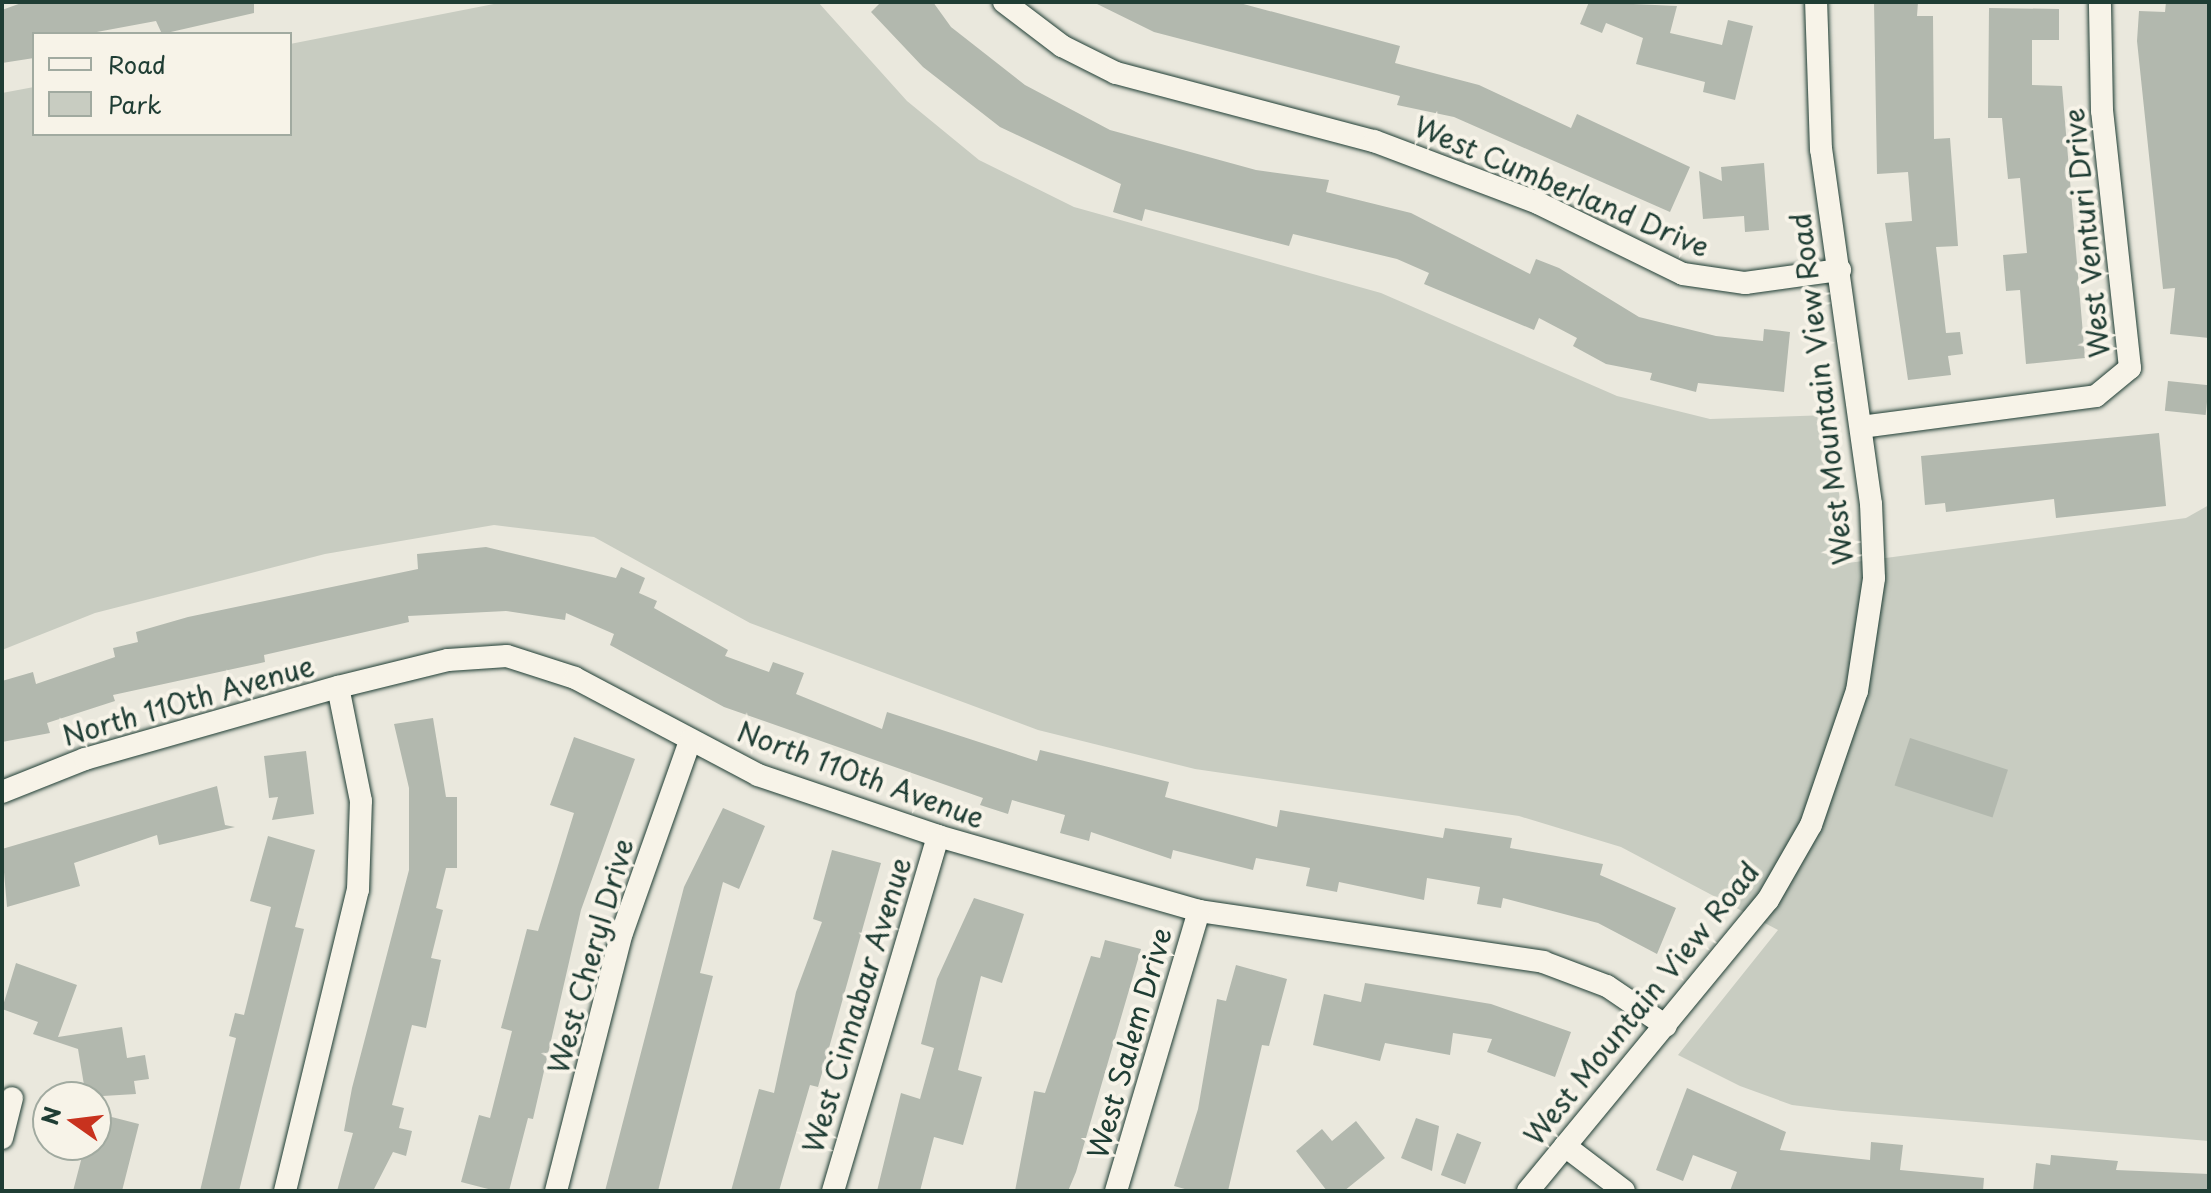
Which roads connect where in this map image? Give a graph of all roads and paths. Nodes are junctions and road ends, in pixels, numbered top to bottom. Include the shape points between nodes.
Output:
1 (1004, 2) edge
2 (1816, 2) edge
3 (2100, 2) edge
4 (1840, 270) junction
5 (1861, 427) junction
6 (338, 687) junction
7 (690, 741) junction
8 (2, 792) edge
9 (938, 836) junction
10 (1199, 911) junction
11 (1666, 1026) junction
12 (12, 1098) dead end
13 (2, 1138) edge
14 (1565, 1146) junction
15 (285, 1191) edge
16 (556, 1191) edge
17 (833, 1191) edge
18 (1116, 1191) edge
19 (1528, 1191) edge
20 (1624, 1191) edge

1 - 4 street, West Cumberland Drive via 1062,46 1116,73 1374,141 1538,203 1683,274 1745,283
2 - 4 street, West Mountain View Road via 1821,150
3 - 5 street, West Venturi Drive via 2102,111 2130,368 2096,396
4 - 5 street, West Mountain View Road
5 - 11 street, West Mountain View Road via 1874,578 1857,691 1837,764 1768,900
6 - 7 street, North 110th Avenue via 448,660 507,656 575,678
6 - 8 street, North 110th Avenue via 85,759
6 - 15 street via 361,801 358,890
7 - 9 street, North 110th Avenue via 758,775
7 - 16 street, West Cheryl Drive via 622,933
9 - 10 street, North 110th Avenue
9 - 17 street, West Cinnabar Avenue
10 - 11 street, North 110th Avenue via 1543,962 1607,986
10 - 18 street, West Salem Drive
11 - 14 street, West Mountain View Road
12 - 13 street
14 - 19 street, West Mountain View Road
14 - 20 street

